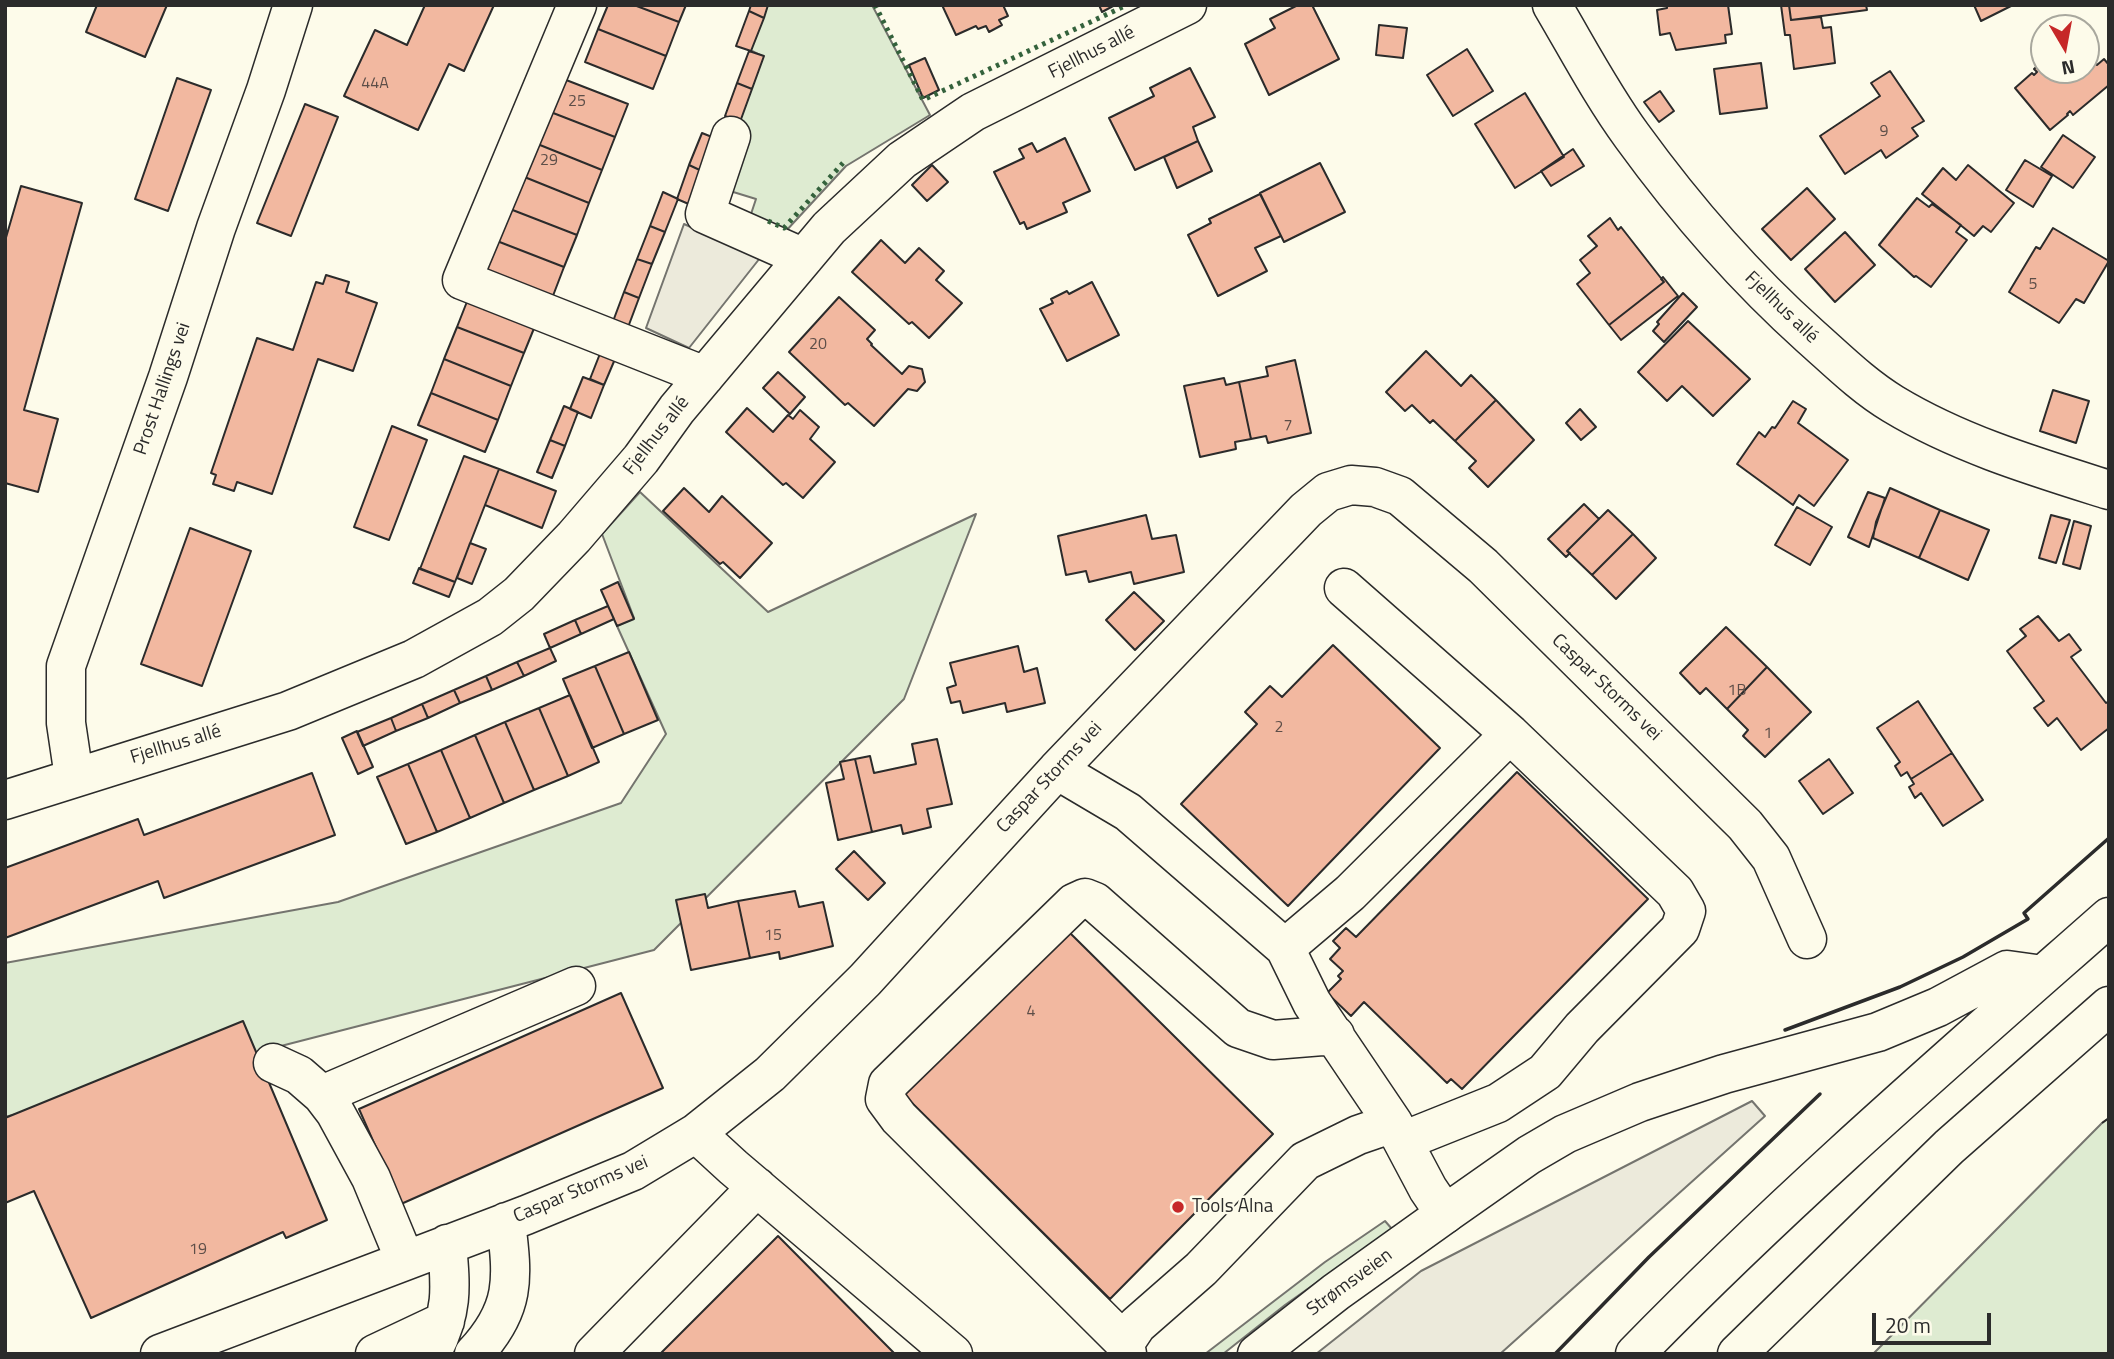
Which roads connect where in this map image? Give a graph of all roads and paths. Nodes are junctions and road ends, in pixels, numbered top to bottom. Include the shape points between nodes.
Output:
1 (293, 5) edge
2 (578, 5) edge
3 (1187, 5) edge
4 (1552, 5) edge
5 (731, 136) dead end
6 (804, 258) junction
7 (705, 376) junction
8 (2109, 490) edge
9 (1344, 588) dead end
10 (1510, 734) junction
11 (1057, 770) junction
12 (74, 777) junction
13 (5, 800) edge
14 (2109, 917) edge
15 (1807, 939) dead end
16 (1285, 948) junction
17 (2043, 975) junction
18 (576, 986) dead end
19 (2108, 1007) edge
20 (1335, 1035) junction
21 (273, 1063) dead end
22 (322, 1095) junction
23 (1398, 1132) junction
24 (696, 1133) junction
25 (757, 1187) junction
26 (1446, 1214) junction
27 (506, 1222) junction
28 (447, 1244) junction
29 (405, 1260) junction
30 (438, 1338) edge
31 (481, 1347) edge
32 (1126, 1349) edge
33 (160, 1354) edge
34 (375, 1354) edge
35 (594, 1354) edge
36 (953, 1354) edge
37 (1256, 1354) edge
38 (1635, 1354) edge
39 (1737, 1354) edge

1 - 12 main road, Prost Hallings vei via 66,666 66,723
2 - 7 main road via 462,280
3 - 6 main road, Fjellhus allé via 973,112 902,160
4 - 8 main road, Fjellhus allé via 1631,135 1698,221 1767,298 1850,372 1892,404 1942,429 2027,465
5 - 6 main road via 705,214
6 - 7 main road, Fjellhus allé
7 - 12 main road, Fjellhus allé via 574,537 490,617 414,659 288,711
9 - 10 main road
10 - 16 main road via 1350,892
10 - 23 main road via 1675,892 1686,911 1680,929 1545,1072 1498,1103
11 - 15 main road, Caspar Storms vei via 1306,510 1328,492 1351,485 1376,486 1400,496 1483,566 1745,825 1771,858
11 - 16 main road via 1128,811
11 - 24 main road, Caspar Storms vei via 865,980 770,1074
12 - 13 main road, Fjellhus allé
14 - 17 main road
16 - 20 main road via 1312,1003
17 - 26 main road, Strømsveien via 2007,970 1878,1032 1640,1102 1564,1134
17 - 38 main road via 1816,1177
18 - 22 main road
19 - 39 main road via 1949,1147
20 - 23 main road
20 - 32 main road via 1273,1040 1238,1028 1086,898 1074,903 888,1084 885,1099 899,1118
21 - 22 main road via 299,1075
22 - 29 main road via 371,1178
23 - 26 main road via 1427,1189
23 - 32 main road via 1358,1135 1305,1161 1201,1269 1137,1325
24 - 25 main road
24 - 27 main road, Caspar Storms vei via 634,1171
25 - 35 main road
25 - 36 main road
26 - 37 main road, Strømsveien
27 - 28 main road, Caspar Storms vei
27 - 31 main road via 510,1290 503,1314
28 - 29 main road, Caspar Storms vei
28 - 30 main road via 451,1289
29 - 33 main road, Caspar Storms vei
30 - 34 main road

